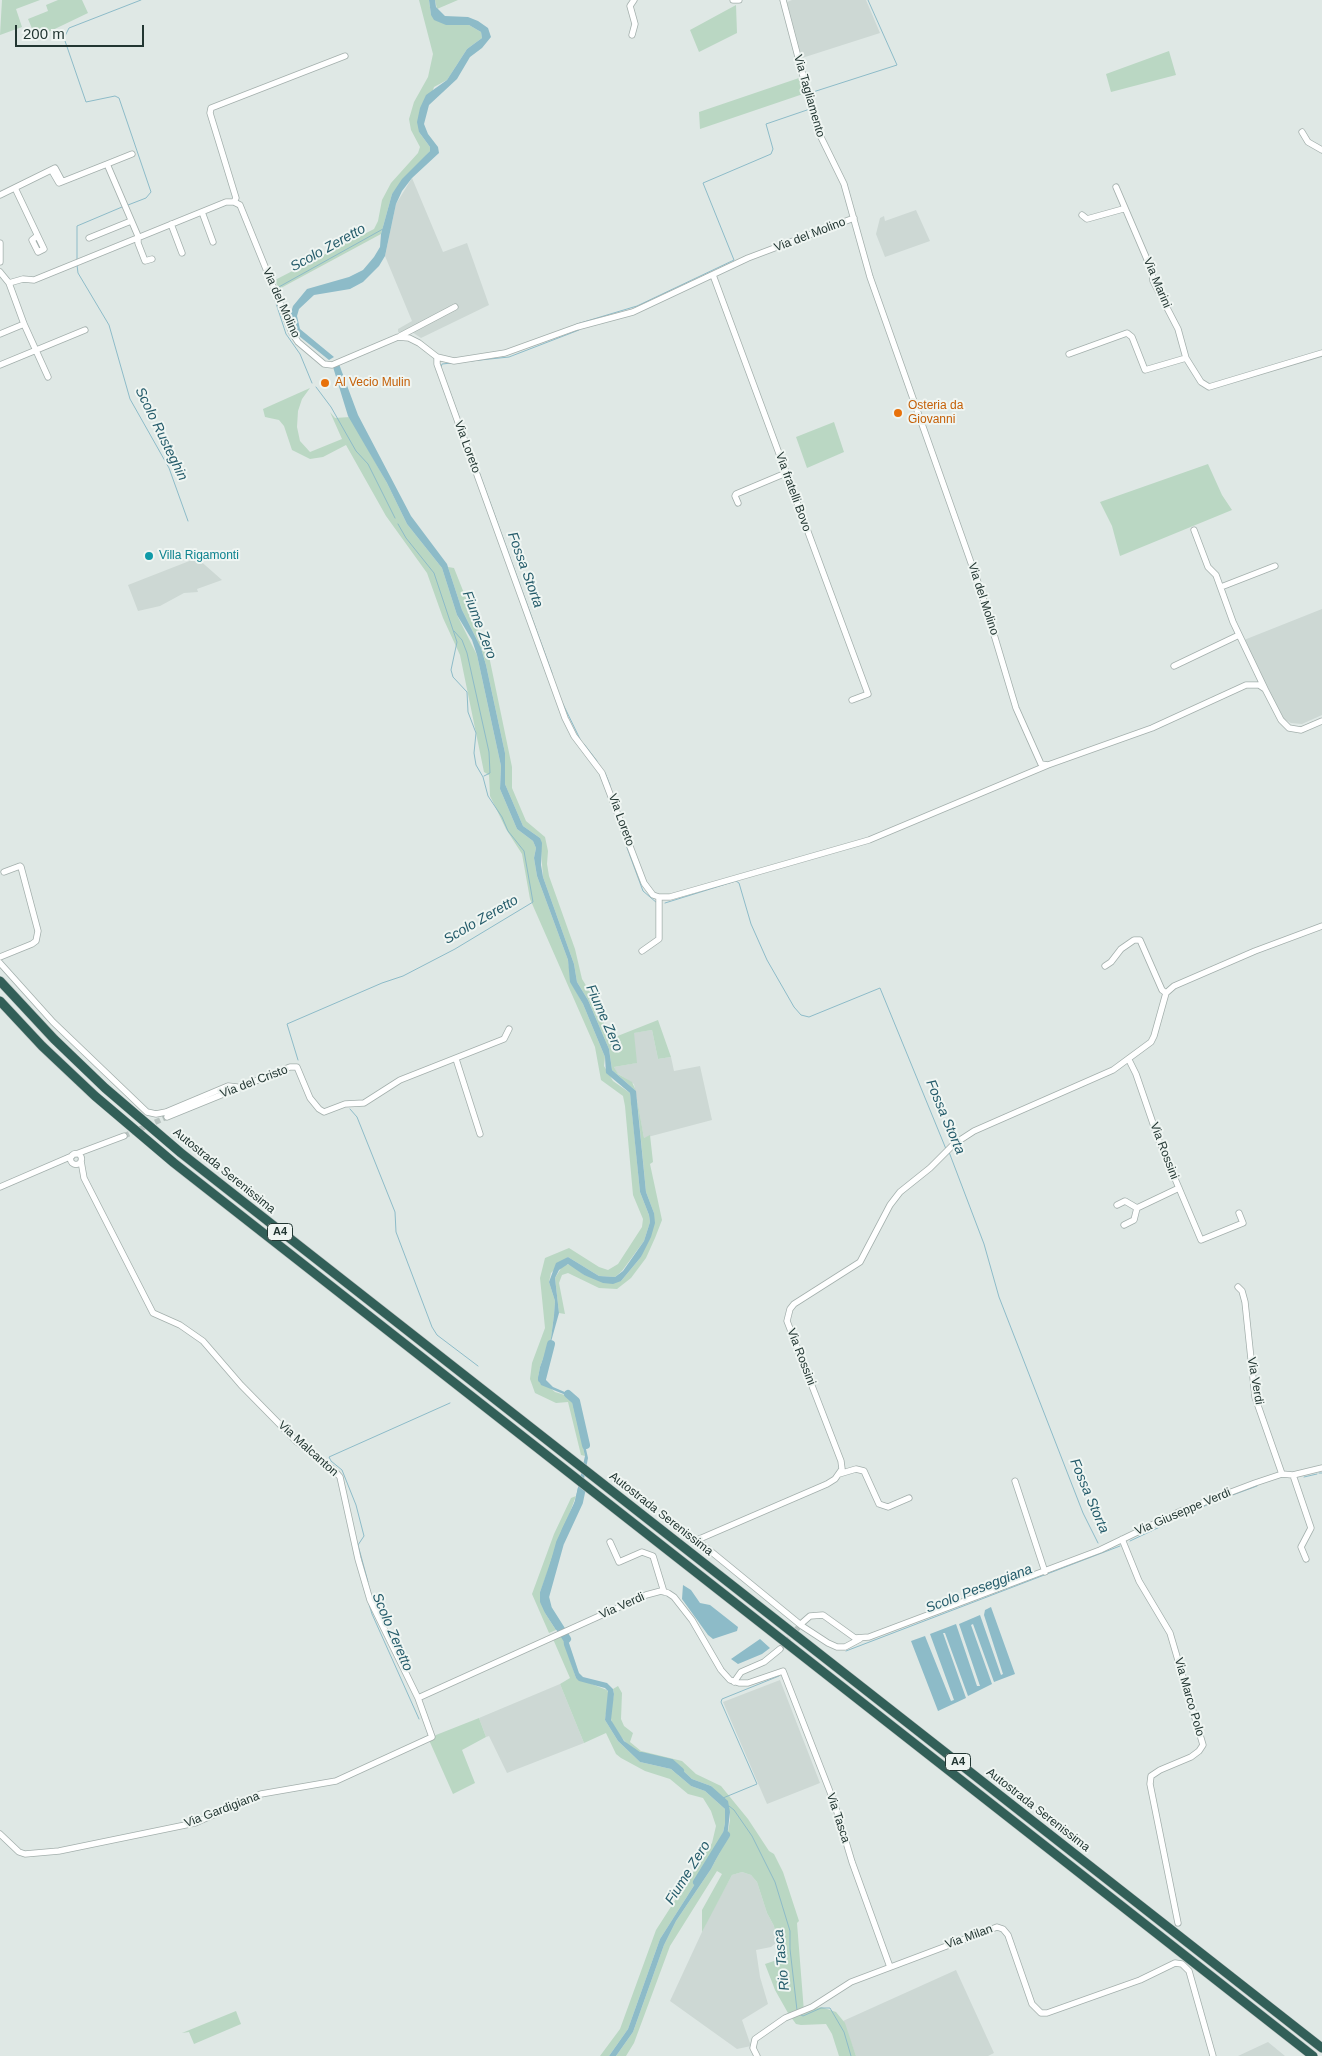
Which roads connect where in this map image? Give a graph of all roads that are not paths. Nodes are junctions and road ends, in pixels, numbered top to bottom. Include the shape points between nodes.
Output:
1 (634, 0) edge
2 (733, 0) edge
3 (739, 0) edge
4 (783, 0) edge
5 (632, 35) dead end
6 (346, 56) dead end
7 (1302, 132) dead end
8 (1322, 150) edge
9 (132, 154) dead end
10 (107, 164) junction
11 (1116, 187) dead end
12 (15, 188) junction
13 (0, 195) edge
14 (234, 202) junction
15 (1123, 209) junction
16 (202, 212) junction
17 (1082, 215) dead end
18 (854, 218) junction
19 (131, 221) junction
20 (171, 224) junction
21 (37, 236) dead end
22 (89, 238) dead end
23 (138, 238) junction
24 (213, 242) dead end
25 (0, 243) edge
26 (182, 253) dead end
27 (152, 259) dead end
28 (0, 262) edge
29 (0, 272) edge
30 (713, 275) junction
31 (8, 283) junction
32 (455, 307) dead end
33 (24, 324) junction
34 (85, 330) dead end
35 (0, 334) edge
36 (398, 337) junction
37 (36, 350) junction
38 (1322, 353) edge
39 (1069, 354) dead end
40 (436, 358) junction
41 (1186, 358) junction
42 (0, 364) edge
43 (48, 377) dead end
44 (786, 473) junction
45 (738, 504) dead end
46 (1194, 530) dead end
47 (1275, 566) dead end
48 (1221, 587) junction
49 (1239, 635) junction
50 (1174, 666) dead end
51 (1265, 689) junction
52 (852, 700) dead end
53 (1322, 721) edge
54 (1048, 765) junction
55 (4, 872) dead end
56 (659, 897) junction
57 (1322, 926) edge
58 (642, 951) dead end
59 (0, 957) edge
60 (0, 963) edge
61 (1105, 966) dead end
62 (0, 981) edge
63 (1166, 993) junction
64 (0, 1000) edge
65 (509, 1029) dead end
66 (456, 1059) junction
67 (1129, 1060) junction
68 (1062, 1086) dead end
69 (237, 1087) junction
70 (1065, 1092) junction
71 (167, 1118) tunnel mouth
72 (480, 1134) dead end
73 (124, 1136) tunnel mouth
74 (85, 1152) junction
75 (82, 1160) junction
76 (75, 1161) junction
77 (0, 1187) edge
78 (1179, 1188) junction
79 (1117, 1205) dead end
80 (1136, 1208) junction
81 (1239, 1213) dead end
82 (1124, 1225) dead end
83 (1238, 1287) dead end
84 (1322, 1468) edge
85 (839, 1474) junction
86 (1282, 1474) junction
87 (1293, 1474) junction
88 (1014, 1481) dead end
89 (909, 1498) dead end
90 (1122, 1539) junction
91 (610, 1542) dead end
92 (1306, 1560) dead end
93 (1045, 1572) junction
94 (664, 1592) junction
95 (802, 1623) tunnel mouth
96 (860, 1639) junction
97 (780, 1649) tunnel mouth
98 (734, 1682) junction
99 (418, 1698) junction
100 (0, 1834) edge
101 (1178, 1923) dead end
102 (890, 1967) junction
103 (1322, 2048) edge
104 (757, 2056) edge
105 (1213, 2056) edge
106 (1312, 2056) edge

1 - 5 street via 630,6 635,24
2 - 3 street
4 - 18 street, Via Tagliamento via 820,136 844,184
6 - 14 street, Via del Molino via 211,108 236,198
7 - 8 street via 1308,142
9 - 10 street
10 - 12 street via 62,181 56,169
10 - 19 street
11 - 15 street, Via Marini
12 - 13 street
12 - 21 street
14 - 16 street
14 - 36 street, Via del Molino via 240,205 294,336 324,364 335,363
15 - 17 street via 1087,219
15 - 41 street, Via Marini via 1152,271 1153,282 1178,329
16 - 20 street
16 - 24 street
18 - 30 street, Via del Molino via 748,258
18 - 54 street, Via del Molino via 870,277 981,591 1016,708 1041,764
19 - 22 street
19 - 23 street
20 - 23 street
20 - 26 street
23 - 27 street via 145,261
23 - 31 street via 34,280
25 - 28 street
29 - 31 street
30 - 40 street, Via del Molino via 634,312 577,326 526,347 471,359
30 - 44 street, Via fratelli Bovo
31 - 33 street
32 - 36 street, Via del Molino
33 - 35 street
33 - 37 street
34 - 37 street
36 - 40 street via 419,342
37 - 42 street
37 - 43 street
38 - 41 street, Via Marini via 1208,387 1201,382
39 - 41 street via 1127,333 1132,337 1145,370
40 - 56 street, Via Loreto via 565,718 574,736 602,773 644,883
44 - 45 street via 736,494
44 - 52 street, Via fratelli Bovo via 868,694
46 - 48 street via 1208,567 1216,574
47 - 48 street
48 - 49 street
49 - 50 street
49 - 51 street
51 - 53 street via 1281,720 1289,728 1301,730
51 - 54 street via 1259,685 1246,685 1152,728
54 - 56 street via 869,840 687,892
55 - 59 street via 21,867 38,931 32,944
56 - 58 street via 660,939
57 - 63 street via 1185,980
60 - 69 street via 71,1040 147,1112 166,1112 228,1086
61 - 63 street via 1121,949 1134,940 1140,940
62 - 103 highway, Autostrada Serenissima / A4 via 105,1088 181,1153
63 - 67 street, Via Rossini via 1154,1036
64 - 106 highway, Autostrada Serenissima / A4 via 42,1046 95,1096 167,1156
65 - 66 street, Via del Cristo via 504,1039
66 - 69 street, Via del Cristo via 400,1080 364,1103 345,1104 324,1112 314,1105 297,1067
66 - 72 street
67 - 70 street, Via Rossini
67 - 78 street, Via Rossini
68 - 70 street
69 - 71 street, Via del Cristo
70 - 85 street, Via Rossini via 974,1131 947,1151 900,1192 860,1262 794,1304 788,1314 787,1321 841,1461
73 - 74 street
74 - 75 street
74 - 76 street
75 - 76 street, Via Malcanton
75 - 76 street
76 - 77 street via 64,1161
76 - 99 street, Via Malcanton via 153,1314 180,1325 203,1341 298,1442 337,1473 365,1583
78 - 80 street
78 - 81 street, Via Rossini via 1201,1240 1243,1223
79 - 80 street via 1125,1202
80 - 82 street via 1134,1220
83 - 86 street, Via Verdi via 1245,1302 1255,1397
84 - 87 street, Via Giuseppe Verdi
85 - 89 street via 856,1469 864,1471 878,1504 888,1507
85 - 96 street via 827,1484 697,1540 802,1626 828,1643 837,1648
86 - 87 street, Via Giuseppe Verdi
86 - 90 street, Via Giuseppe Verdi via 1181,1511
87 - 92 street via 1311,1528 1301,1547
88 - 93 street
90 - 93 street, Via Giuseppe Verdi
90 - 101 street, Via Marco Polo via 1140,1581 1170,1633 1203,1745 1191,1757 1150,1776
91 - 94 street via 619,1562 642,1552 653,1556
93 - 96 street, Via Giuseppe Verdi
94 - 98 street via 674,1597 707,1643 721,1670
94 - 99 street, Via Verdi via 646,1595
95 - 96 street via 810,1616 823,1615
97 - 98 street via 764,1662 741,1672
98 - 102 street, Via Tasca via 748,1683 783,1670 834,1802
99 - 100 street, Via Gardigiana via 432,1737 336,1781 261,1794 194,1823 59,1851 25,1854
102 - 104 street, Via Milan via 851,1982 755,2039
102 - 105 street, Via Milan via 997,1927 1008,1935 1032,2004 1041,2013 1047,2013 1140,1980 1175,1963 1186,1967 1200,2003

